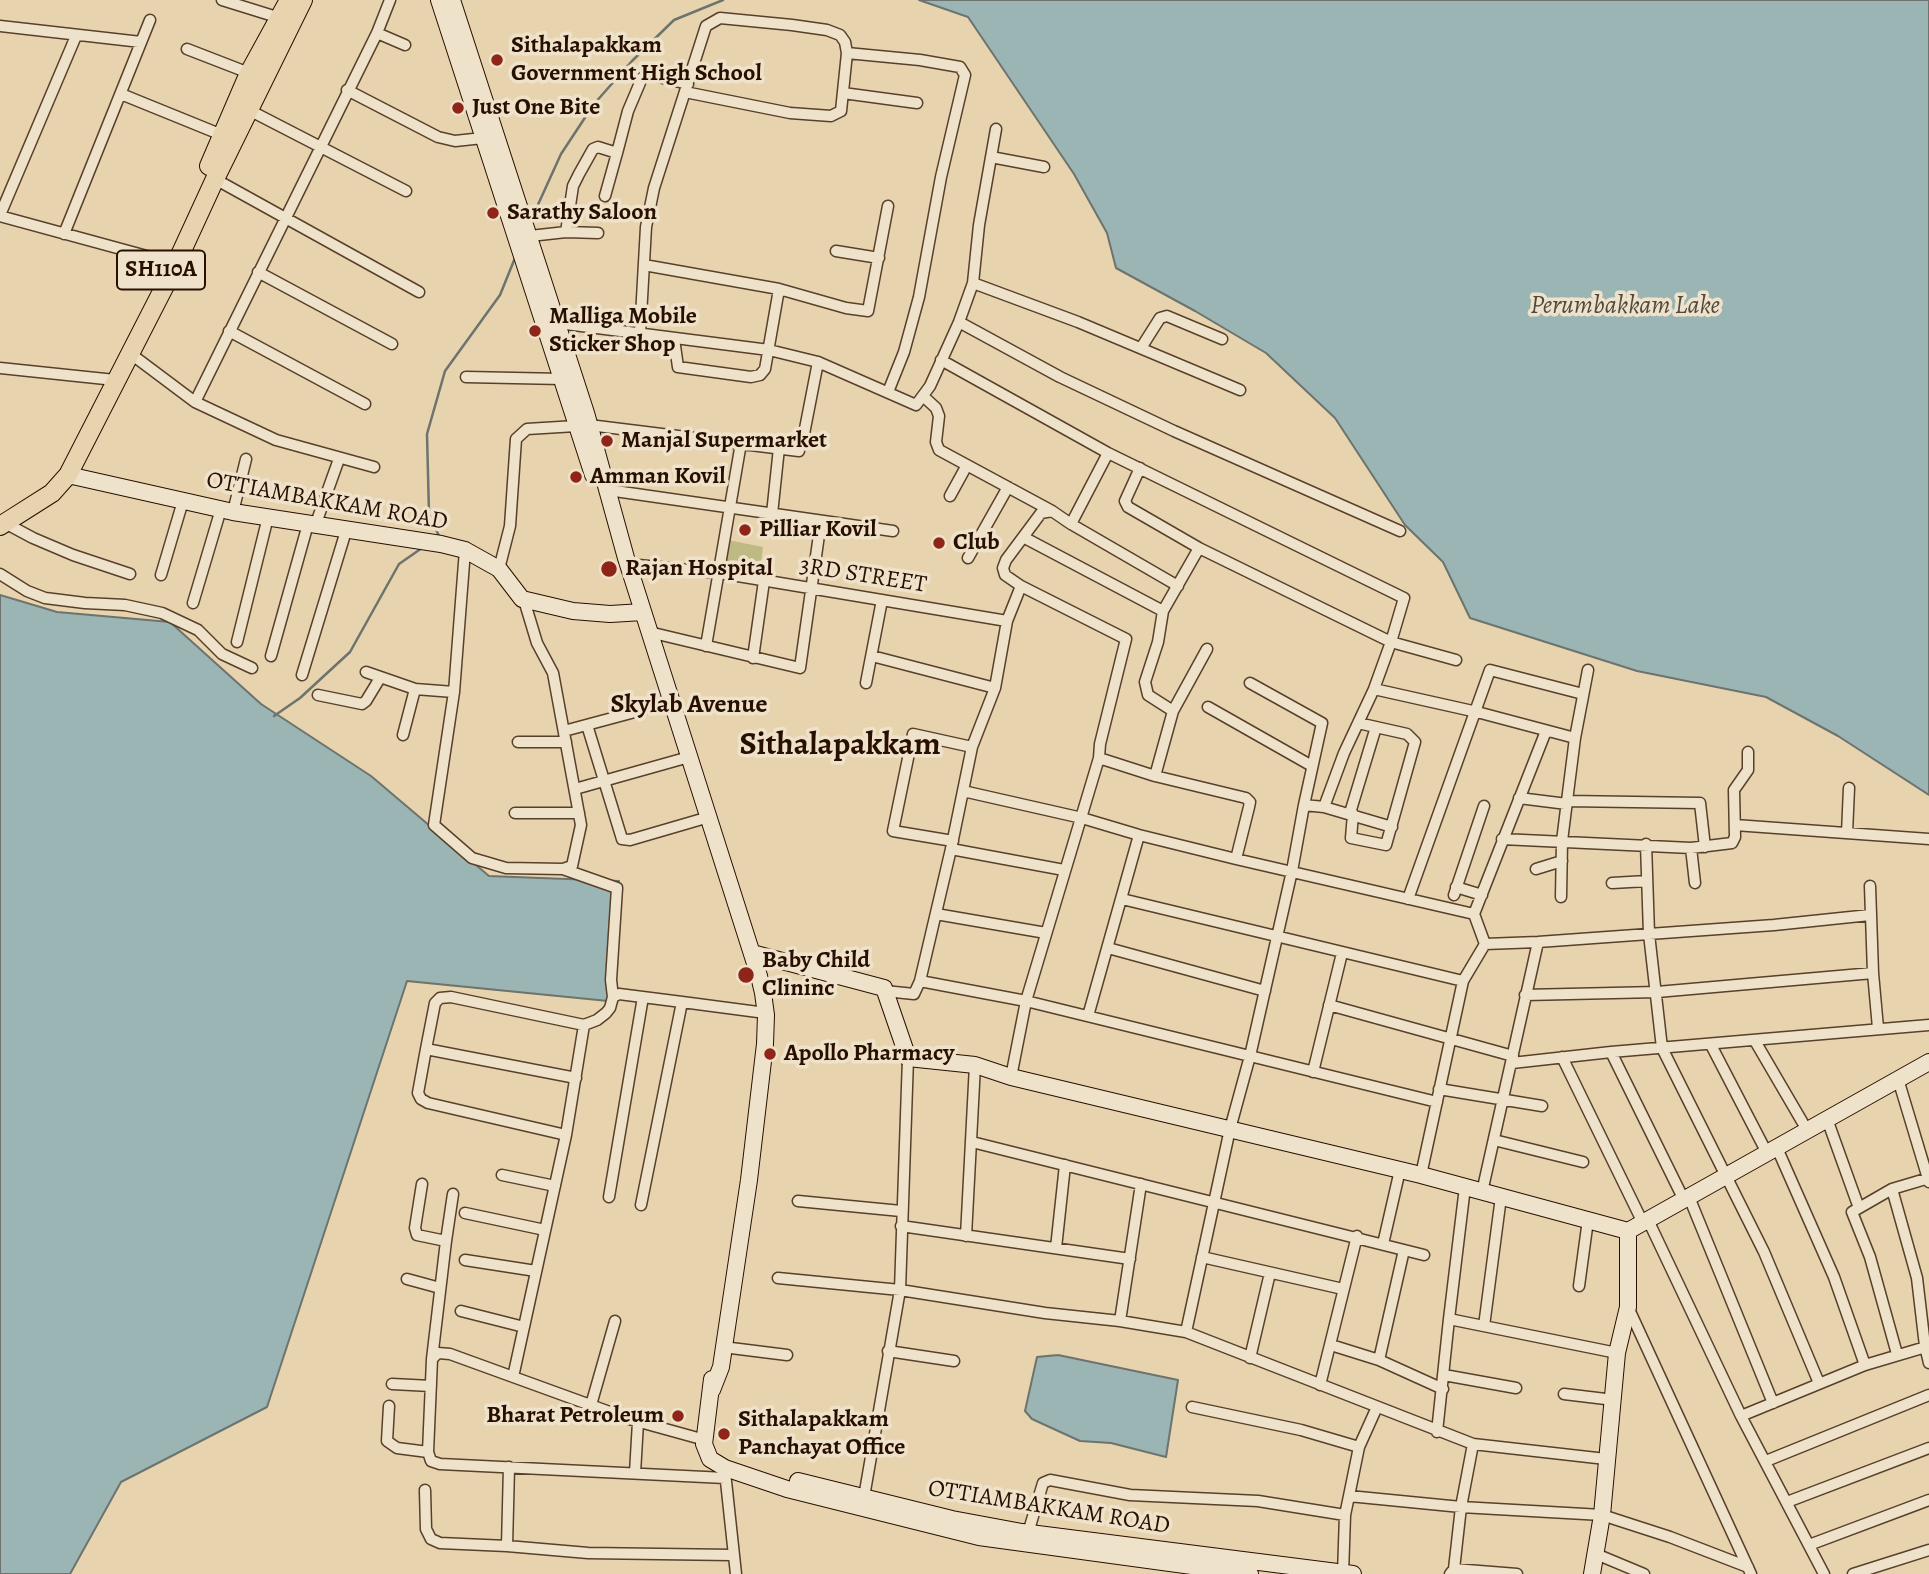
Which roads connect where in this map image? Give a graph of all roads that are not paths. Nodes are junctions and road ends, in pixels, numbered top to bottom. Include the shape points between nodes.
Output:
1 (222, 0) edge
2 (289, 0) edge
3 (303, 0) edge
4 (390, 0) edge
5 (439, 0) edge
6 (452, 0) edge
7 (280, 18) junction
8 (150, 20) dead end
9 (0, 26) edge
10 (377, 33) junction
11 (76, 36) junction
12 (141, 41) junction
13 (405, 45) dead end
14 (187, 49) dead end
15 (847, 53) junction
16 (249, 73) junction
17 (687, 88) junction
18 (347, 90) junction
19 (843, 93) junction
20 (121, 94) junction
21 (917, 103) dead end
22 (243, 107) junction
23 (996, 129) dead end
24 (222, 135) junction
25 (484, 138) junction
26 (319, 146) junction
27 (617, 153) junction
28 (991, 157) junction
29 (1044, 167) dead end
30 (215, 179) junction
31 (406, 191) dead end
32 (605, 196) dead end
33 (888, 206) dead end
34 (0, 216) edge
35 (285, 216) junction
36 (566, 232) junction
37 (598, 233) dead end
38 (64, 234) junction
39 (530, 235) junction
40 (836, 251) dead end
41 (879, 258) junction
42 (165, 261) junction
43 (644, 265) junction
44 (258, 272) junction
45 (973, 283) junction
46 (779, 289) junction
47 (419, 292) dead end
48 (959, 322) junction
49 (551, 325) junction
50 (229, 331) junction
51 (640, 334) junction
52 (674, 339) junction
53 (1222, 339) dead end
54 (392, 344) dead end
55 (1141, 348) junction
56 (769, 350) junction
57 (131, 354) junction
58 (942, 360) junction
59 (818, 362) junction
60 (0, 368) edge
61 (466, 377) dead end
62 (562, 379) junction
63 (111, 380) junction
64 (1240, 390) dead end
65 (888, 393) junction
66 (923, 396) junction
67 (195, 402) junction
68 (365, 404) dead end
69 (583, 425) junction
70 (803, 439) dead end
71 (741, 443) junction
72 (779, 448) junction
73 (799, 451) dead end
74 (1108, 453) junction
75 (246, 458) dead end
76 (339, 458) junction
77 (967, 465) junction
78 (374, 467) dead end
79 (1140, 468) junction
80 (68, 475) junction
81 (1008, 487) junction
82 (608, 490) junction
83 (950, 496) dead end
84 (183, 501) junction
85 (730, 508) junction
86 (227, 510) junction
87 (1052, 511) junction
88 (772, 514) junction
89 (268, 517) junction
90 (2, 521) edge
91 (821, 521) junction
92 (1071, 524) junction
93 (312, 525) junction
94 (346, 531) junction
95 (893, 531) dead end
96 (1400, 531) dead end
97 (1023, 537) junction
98 (1199, 548) junction
99 (465, 550) junction
100 (968, 558) dead end
101 (627, 561) junction
102 (499, 569) junction
103 (720, 573) junction
104 (0, 574) edge
105 (130, 574) dead end
106 (161, 575) dead end
107 (764, 581) junction
108 (1021, 586) junction
109 (1178, 586) junction
110 (812, 589) junction
111 (524, 600) junction
112 (882, 600) junction
113 (193, 603) dead end
114 (1163, 611) junction
115 (643, 612) junction
116 (1007, 621) junction
117 (649, 632) junction
118 (237, 642) dead end
119 (1391, 642) junction
120 (706, 646) junction
121 (1207, 649) dead end
122 (271, 656) dead end
123 (872, 656) junction
124 (753, 658) junction
125 (1456, 660) dead end
126 (252, 668) dead end
127 (1588, 670) dead end
128 (366, 672) dead end
129 (302, 675) dead end
130 (380, 678) junction
131 (866, 682) dead end
132 (1250, 683) dead end
133 (995, 688) junction
134 (415, 689) junction
135 (1374, 689) junction
136 (454, 692) junction
137 (1583, 694) junction
138 (318, 695) dead end
139 (672, 702) junction
140 (1208, 707) dead end
141 (1173, 711) junction
142 (1477, 712) junction
143 (1357, 723) junction
144 (587, 725) junction
145 (1376, 727) junction
146 (1546, 731) junction
147 (404, 735) dead end
148 (565, 736) junction
149 (1575, 738) junction
150 (518, 742) dead end
151 (972, 747) junction
152 (1748, 751) dead end
153 (690, 757) junction
154 (1099, 758) junction
155 (1312, 766) junction
156 (1155, 776) junction
157 (603, 781) junction
158 (1849, 788) dead end
159 (575, 789) junction
160 (963, 791) junction
161 (1519, 798) junction
162 (1567, 802) junction
163 (1304, 805) junction
164 (1485, 806) dead end
165 (1324, 807) junction
166 (515, 813) dead end
167 (579, 813) junction
168 (1351, 814) junction
169 (709, 817) junction
170 (1082, 818) junction
171 (1735, 825) junction
172 (1392, 827) junction
173 (1847, 834) junction
174 (1139, 835) junction
175 (1502, 839) junction
176 (1929, 839) edge
177 (1562, 841) junction
178 (1646, 844) junction
179 (952, 845) junction
180 (1705, 846) junction
181 (1691, 848) junction
182 (1236, 859) junction
183 (1562, 861) junction
184 (563, 869) junction
185 (1536, 869) dead end
186 (1064, 870) junction
187 (1292, 871) junction
188 (1647, 881) junction
189 (1612, 883) dead end
190 (1695, 883) dead end
191 (1870, 886) dead end
192 (1482, 895) junction
193 (1561, 897) dead end
194 (1122, 899) junction
195 (1408, 899) junction
196 (936, 914) junction
197 (1474, 914) junction
198 (1870, 915) junction
199 (1046, 933) junction
200 (1649, 934) junction
201 (1277, 938) junction
202 (1538, 942) junction
203 (1485, 944) junction
204 (1108, 948) junction
205 (752, 953) junction
206 (1342, 953) junction
207 (1874, 973) junction
208 (920, 981) junction
209 (1463, 981) junction
210 (885, 991) junction
211 (1265, 991) junction
212 (1657, 992) junction
213 (1525, 995) junction
214 (613, 997) junction
215 (643, 997) junction
216 (1026, 1001) junction
217 (682, 1002) junction
218 (1329, 1005) junction
219 (758, 1012) junction
220 (1088, 1016) junction
221 (584, 1025) junction
222 (1929, 1025) edge
223 (1878, 1028) junction
224 (1450, 1039) junction
225 (1755, 1041) junction
226 (1710, 1045) junction
227 (1662, 1048) junction
228 (426, 1049) junction
229 (1611, 1052) junction
230 (1250, 1056) junction
231 (1562, 1057) junction
232 (908, 1058) junction
233 (1512, 1060) junction
234 (1929, 1062) edge
235 (975, 1065) junction
236 (1313, 1072) junction
237 (1011, 1077) junction
238 (576, 1078) junction
239 (1898, 1079) junction
240 (1440, 1088) junction
241 (1504, 1098) junction
242 (1437, 1102) junction
243 (1542, 1106) dead end
244 (1827, 1119) junction
245 (1230, 1129) junction
246 (1808, 1130) junction
247 (566, 1135) junction
248 (1494, 1140) junction
249 (972, 1142) junction
250 (1772, 1150) junction
251 (1583, 1162) dead end
252 (1065, 1165) junction
253 (1400, 1170) junction
254 (502, 1175) dead end
255 (1421, 1175) junction
256 (1726, 1176) junction
257 (1928, 1179) edge
258 (422, 1184) dead end
259 (1141, 1184) junction
260 (555, 1186) junction
261 (1465, 1187) junction
262 (1892, 1189) junction
263 (1482, 1192) junction
264 (453, 1194) dead end
265 (1501, 1196) junction
266 (609, 1197) dead end
267 (1687, 1198) junction
268 (798, 1201) dead end
269 (1215, 1202) junction
270 (641, 1205) dead end
271 (1859, 1208) junction
272 (901, 1211) junction
273 (465, 1213) dead end
274 (1588, 1220) junction
275 (1640, 1225) junction
276 (901, 1226) junction
277 (545, 1230) junction
278 (966, 1236) junction
279 (1357, 1236) junction
280 (446, 1241) junction
281 (1383, 1244) junction
282 (1056, 1248) junction
283 (1404, 1250) junction
284 (1423, 1255) dead end
285 (1202, 1257) junction
286 (1130, 1259) junction
287 (465, 1260) dead end
288 (536, 1271) junction
289 (1270, 1273) junction
290 (778, 1278) dead end
291 (407, 1279) dead end
292 (1579, 1286) dead end
293 (440, 1288) junction
294 (1343, 1289) junction
295 (900, 1290) junction
296 (1628, 1307) junction
297 (461, 1311) dead end
298 (1449, 1319) junction
299 (615, 1321) dead end
300 (1120, 1321) junction
301 (1484, 1326) junction
302 (524, 1327) junction
303 (1186, 1332) junction
304 (1331, 1345) junction
305 (1927, 1346) edge
306 (723, 1348) junction
307 (888, 1351) junction
308 (1617, 1353) junction
309 (1897, 1354) junction
310 (787, 1355) dead end
311 (1250, 1357) junction
312 (432, 1359) junction
313 (1379, 1360) junction
314 (954, 1362) dead end
315 (1929, 1363) edge
316 (1866, 1365) junction
317 (1444, 1375) junction
318 (513, 1377) junction
319 (1819, 1383) junction
320 (392, 1384) dead end
321 (1320, 1384) junction
322 (431, 1386) junction
323 (1516, 1388) dead end
324 (1443, 1389) junction
325 (712, 1390) junction
326 (1564, 1394) dead end
327 (1929, 1395) edge
328 (1614, 1400) junction
329 (1773, 1403) junction
330 (591, 1405) junction
331 (389, 1406) dead end
332 (1377, 1406) junction
333 (1192, 1407) dead end
334 (1741, 1416) junction
335 (638, 1422) junction
336 (1437, 1432) junction
337 (705, 1440) junction
338 (1473, 1444) junction
339 (1359, 1447) junction
340 (1929, 1448) edge
341 (428, 1452) junction
342 (1606, 1459) junction
343 (1766, 1461) junction
344 (509, 1467) junction
345 (741, 1472) junction
346 (635, 1473) junction
347 (725, 1473) junction
348 (425, 1490) dead end
349 (1349, 1496) junction
350 (864, 1497) junction
351 (1929, 1500) edge
352 (1787, 1502) junction
353 (1461, 1507) junction
354 (1345, 1515) junction
355 (1602, 1515) junction
356 (1028, 1533) junction
357 (1809, 1545) junction
358 (508, 1546) junction
359 (1929, 1550) edge
360 (1596, 1554) junction
361 (732, 1555) junction
362 (1749, 1570) edge
363 (1452, 1571) edge
364 (1219, 1572) edge
365 (736, 1574) edge
366 (1250, 1574) edge
367 (1346, 1574) edge
368 (1517, 1574) edge
369 (1592, 1574) edge
370 (1644, 1574) edge
371 (1824, 1574) edge
372 (1853, 1574) edge

1 - 7 street
2 - 7 main road, SH110A
3 - 22 main road, SH110A
4 - 10 street
5 - 25 street
6 - 39 street
7 - 16 main road, SH110A
8 - 12 street
9 - 11 street
10 - 13 street
10 - 18 street
11 - 12 street
11 - 34 street
12 - 20 street
14 - 16 street
15 - 17 street via 840,34 827,30 720,18 706,26
15 - 19 street
15 - 65 street via 960,67 965,75 919,297
16 - 22 main road, SH110A
17 - 19 street via 790,113 831,116 841,111
17 - 27 street via 650,75 642,78
17 - 43 street via 654,188
18 - 25 street via 438,137 455,141
18 - 26 street
19 - 21 street
20 - 24 street
20 - 38 street
22 - 24 main road, SH110A
22 - 26 street
22 - 30 main road, SH110A
23 - 28 street
24 - 42 main road, SH110A
25 - 49 street via 523,258
26 - 31 street
26 - 35 street
27 - 32 street
27 - 36 street via 593,149 573,186
28 - 29 street
28 - 45 street
30 - 35 street
30 - 57 main road, SH110A
33 - 41 street
34 - 38 street
35 - 44 street
35 - 47 street
36 - 37 street
36 - 39 street
38 - 42 street
39 - 49 street
40 - 41 street
41 - 46 street via 868,311
42 - 63 main road, SH110A
43 - 46 street
43 - 51 street
44 - 50 street
44 - 54 street
45 - 48 street
45 - 55 street
46 - 56 street
48 - 58 street
48 - 96 street via 1060,377
49 - 51 street
49 - 62 street
49 - 69 street
50 - 67 street
50 - 68 street
51 - 52 street
52 - 56 street
52 - 56 street via 676,363 687,370 760,375
53 - 55 street via 1167,316 1160,318
55 - 64 street
56 - 59 street
57 - 63 main road, SH110A
57 - 67 street
58 - 66 street
58 - 74 street
59 - 65 street
59 - 70 street
60 - 63 street
61 - 62 street
62 - 69 street
63 - 80 main road, SH110A
63 - 90 main road, SH110A via 59,471
65 - 66 street via 916,405
66 - 77 street via 939,416 939,450
67 - 76 street via 276,440
69 - 71 street
69 - 82 street
69 - 101 street via 605,508
69 - 102 street via 527,429 516,439 510,526
71 - 72 street
71 - 85 street
72 - 73 street
72 - 88 street
74 - 79 street
74 - 92 street
75 - 86 street
76 - 78 street
76 - 93 street
77 - 81 street
77 - 83 street
79 - 98 street via 1125,501 1128,507
79 - 119 street via 1402,595
80 - 84 street, OTTIAMBAKKAM ROAD
80 - 90 main road, SH110A via 52,493
81 - 87 street
81 - 100 street
82 - 85 street
82 - 101 street
84 - 86 street, OTTIAMBAKKAM ROAD
84 - 106 street
85 - 88 street
85 - 103 street
86 - 89 street, OTTIAMBAKKAM ROAD
86 - 113 street
87 - 92 street
87 - 97 street via 1041,513
88 - 91 street
89 - 93 street, OTTIAMBAKKAM ROAD
89 - 118 street
90 - 105 street via 74,555
91 - 95 street
91 - 110 street
92 - 109 street
93 - 94 street, OTTIAMBAKKAM ROAD
93 - 122 street
94 - 99 street, OTTIAMBAKKAM ROAD
94 - 129 street
97 - 108 street via 1003,568 1005,575
97 - 114 street
98 - 109 street
98 - 119 street
99 - 102 street, OTTIAMBAKKAM ROAD
99 - 136 street
101 - 103 street, 3RD STREET
101 - 115 street
102 - 111 street, OTTIAMBAKKAM ROAD
103 - 107 street, 3RD STREET
103 - 120 street
104 - 126 street via 27,592 45,597 162,613 198,630 222,654
107 - 110 street, 3RD STREET
107 - 124 street
108 - 116 street
108 - 154 street via 1126,639
109 - 114 street
110 - 112 street, 3RD STREET
110 - 124 street via 800,668
111 - 115 street via 573,611
111 - 148 street via 537,643 553,673
112 - 116 street, 3RD STREET
112 - 123 street
114 - 141 street via 1145,682 1148,695
115 - 117 street
116 - 133 street
117 - 120 street
117 - 139 street
119 - 125 street
119 - 135 street
120 - 124 street
121 - 141 street
123 - 131 street
123 - 133 street
127 - 137 street
128 - 130 street
130 - 134 street
130 - 138 street via 362,704
132 - 155 street via 1322,723
133 - 151 street
134 - 136 street
134 - 147 street
135 - 142 street
135 - 143 street
136 - 184 street via 434,825 472,858 506,868
137 - 142 street via 1490,670
137 - 149 street
139 - 144 street
139 - 153 street
140 - 155 street
141 - 156 street
142 - 146 street
142 - 195 street
143 - 145 street
143 - 165 street
144 - 148 street
144 - 157 street
145 - 168 street
145 - 172 street via 1407,734 1415,742
146 - 149 street
146 - 161 street
148 - 150 street
148 - 159 street
149 - 162 street
151 - 160 street
151 - 179 street via 913,734 893,831
152 - 171 street via 1748,770 1734,790
153 - 157 street
153 - 169 street
154 - 156 street
154 - 170 street
155 - 163 street
156 - 182 street via 1250,802
157 - 159 street
157 - 169 street via 622,839
158 - 173 street
159 - 167 street
160 - 170 street
160 - 179 street
161 - 162 street
161 - 175 street
162 - 177 street
162 - 180 street via 1700,803
163 - 165 street
163 - 187 street
164 - 192 street via 1455,891
165 - 168 street
166 - 167 street
167 - 184 street via 582,825 572,866
168 - 172 street
168 - 172 street via 1350,838 1386,845
169 - 205 street
170 - 174 street
170 - 186 street
171 - 173 street
171 - 180 street via 1732,843
173 - 176 street
174 - 182 street
174 - 194 street
175 - 177 street
175 - 192 street
177 - 178 street
177 - 183 street
178 - 181 street
178 - 188 street
179 - 186 street
179 - 196 street
180 - 181 street
181 - 190 street
182 - 187 street
183 - 185 street
183 - 193 street
184 - 214 street via 617,888
186 - 199 street
187 - 195 street
187 - 201 street
188 - 189 street
188 - 200 street
191 - 198 street
192 - 197 street
194 - 201 street
194 - 204 street
195 - 197 street
196 - 199 street
196 - 208 street
197 - 203 street
198 - 200 street
198 - 207 street
199 - 216 street
200 - 202 street
200 - 212 street
201 - 206 street
201 - 211 street
202 - 203 street
202 - 213 street
203 - 209 street
204 - 211 street
204 - 220 street
205 - 210 street
205 - 219 street
205 - 306 street via 763,993 765,1044
206 - 209 street
206 - 218 street
207 - 212 street
207 - 223 street
208 - 210 street via 914,994
208 - 216 street
209 - 224 street
210 - 232 street
211 - 230 street
212 - 213 street
212 - 227 street
213 - 233 street
214 - 215 street
214 - 221 street via 610,1009
215 - 217 street
215 - 266 street
216 - 220 street
216 - 237 street
217 - 219 street
217 - 270 street
218 - 224 street
218 - 236 street
219 - 325 street
220 - 230 street
221 - 228 street via 451,996 435,1003
221 - 238 street
222 - 223 street
223 - 225 street
224 - 233 street
224 - 240 street
225 - 226 street
225 - 246 street
226 - 227 street
226 - 250 street
227 - 229 street
227 - 256 street
228 - 238 street
228 - 247 street via 418,1093 421,1099
229 - 231 street
229 - 267 street
230 - 236 street
230 - 245 street
231 - 233 street
231 - 275 street
232 - 235 street
232 - 272 street
233 - 241 street
234 - 239 street
235 - 237 street
235 - 249 street
236 - 242 street
237 - 245 street
238 - 247 street
239 - 244 street
239 - 257 street
240 - 241 street
240 - 242 street
241 - 243 street
241 - 248 street
242 - 255 street
244 - 246 street
244 - 271 street
245 - 253 street
245 - 269 street
246 - 250 street
247 - 260 street
248 - 251 street
248 - 263 street
249 - 252 street
249 - 278 street
250 - 256 street
250 - 316 street via 1834,1278
252 - 259 street
252 - 282 street
253 - 255 street
253 - 281 street
254 - 260 street
255 - 261 street
256 - 267 street
256 - 319 street via 1764,1252
257 - 262 street
258 - 280 street via 415,1233
259 - 269 street
259 - 286 street
260 - 277 street
261 - 263 street
261 - 298 street
262 - 271 street
262 - 305 street via 1917,1278
263 - 265 street
264 - 280 street
265 - 274 street
265 - 301 street
267 - 275 street
267 - 329 street
268 - 272 street
269 - 279 street
269 - 285 street
271 - 309 street via 1852,1212 1870,1257
272 - 276 street
273 - 277 street
274 - 275 street
274 - 292 street
275 - 296 street
275 - 334 street
276 - 278 street
276 - 295 street
277 - 288 street
278 - 282 street
279 - 281 street
279 - 294 street
280 - 293 street
281 - 283 street
282 - 286 street
283 - 284 street
283 - 313 street
285 - 289 street
285 - 303 street
286 - 300 street
287 - 288 street
288 - 302 street
289 - 294 street
289 - 311 street
290 - 295 street
291 - 293 street
293 - 312 street
294 - 304 street
295 - 300 street
295 - 307 street
296 - 308 street
296 - 362 street
297 - 302 street
298 - 301 street
298 - 317 street
299 - 330 street
300 - 303 street
301 - 308 street
302 - 318 street
303 - 311 street
304 - 313 street
304 - 321 street
305 - 309 street
305 - 315 street
306 - 310 street
306 - 325 street
307 - 314 street
307 - 350 street
308 - 328 street
309 - 316 street
311 - 321 street
312 - 318 street via 438,1353 450,1354
312 - 322 street
313 - 324 street
316 - 319 street
317 - 323 street
317 - 324 street
318 - 330 street
319 - 329 street
320 - 322 street
321 - 332 street
322 - 341 street
324 - 336 street
325 - 337 street
326 - 328 street
327 - 343 street
328 - 342 street
329 - 334 street
330 - 335 street
331 - 341 street via 387,1441 397,1448
332 - 336 street
332 - 339 street
333 - 339 street
334 - 343 street
335 - 337 street
335 - 346 street
336 - 338 street
337 - 347 street via 710,1459
338 - 342 street
338 - 353 street
339 - 349 street
340 - 352 street
341 - 344 street via 431,1461 440,1464
342 - 355 street
343 - 352 street
344 - 346 street
344 - 358 street
345 - 347 street, OTTIAMBAKKAM ROAD
345 - 350 street, OTTIAMBAKKAM ROAD
345 - 364 street, OTTIAMBAKKAM ROAD via 799,1493 979,1537
346 - 347 street
347 - 361 street
348 - 358 street via 426,1529 431,1539 440,1544
349 - 353 street
349 - 354 street
350 - 356 street, OTTIAMBAKKAM ROAD
351 - 357 street
352 - 357 street
353 - 355 street
353 - 363 street
354 - 356 street via 1258,1501 1130,1494 1051,1480 1043,1483
354 - 367 street
355 - 360 street
355 - 362 street
356 - 367 street, OTTIAMBAKKAM ROAD
357 - 371 street
358 - 361 street via 588,1553
359 - 372 street
360 - 369 street
360 - 370 street
361 - 365 street
363 - 368 street
364 - 366 street, OTTIAMBAKKAM ROAD

